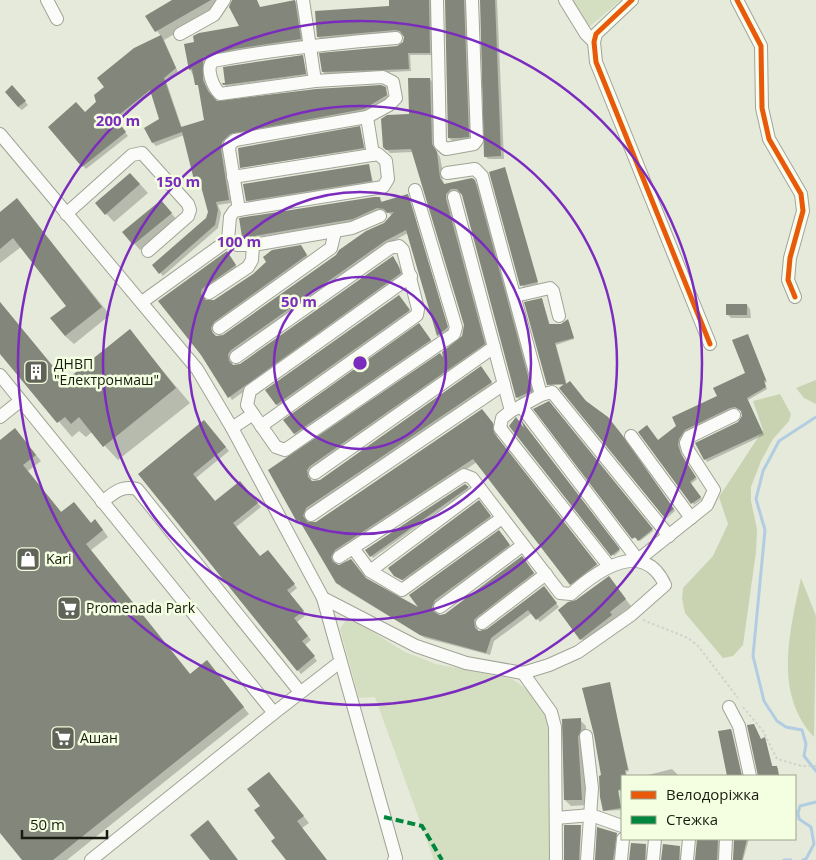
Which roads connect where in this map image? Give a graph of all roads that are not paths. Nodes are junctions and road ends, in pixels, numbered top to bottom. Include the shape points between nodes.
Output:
1 (47, 0) edge
2 (224, 0) edge
3 (303, 0) edge
4 (437, 0) edge
5 (472, 0) edge
6 (565, 0) edge
7 (632, 0) edge
8 (737, 0) edge
9 (57, 19) dead end
10 (180, 34) dead end
11 (396, 38) dead end
12 (594, 42) junction
13 (311, 45) junction
14 (316, 81) junction
15 (367, 117) junction
16 (0, 134) edge
17 (373, 155) junction
18 (447, 173) dead end
19 (233, 177) junction
20 (416, 190) dead end
21 (454, 197) dead end
22 (239, 210) junction
23 (66, 214) junction
24 (380, 216) dead end
25 (335, 232) junction
26 (228, 240) junction
27 (252, 245) junction
28 (148, 251) dead end
29 (411, 276) junction
30 (209, 293) dead end
31 (514, 296) junction
32 (795, 297) dead end
33 (142, 302) junction
34 (559, 316) dead end
35 (219, 328) dead end
36 (710, 344) dead end
37 (494, 348) junction
38 (236, 357) dead end
39 (0, 375) edge
40 (504, 384) junction
41 (541, 395) junction
42 (20, 401) junction
43 (516, 408) junction
44 (253, 414) junction
45 (734, 415) dead end
46 (0, 417) edge
47 (261, 426) junction
48 (232, 428) junction
49 (631, 436) dead end
50 (315, 473) dead end
51 (480, 489) junction
52 (102, 502) junction
53 (311, 515) dead end
54 (502, 518) junction
55 (691, 518) junction
56 (668, 536) junction
57 (523, 545) junction
58 (352, 548) junction
59 (339, 557) dead end
60 (638, 560) junction
61 (609, 566) junction
62 (370, 571) junction
63 (546, 574) junction
64 (323, 598) junction
65 (440, 607) dead end
66 (482, 622) dead end
67 (340, 662) junction
68 (523, 673) junction
69 (300, 692) junction
70 (728, 707) dead end
71 (274, 713) junction
72 (586, 736) dead end
73 (750, 775) edge
74 (591, 815) junction
75 (556, 818) junction
76 (621, 826) edge
77 (623, 840) edge
78 (655, 840) edge
79 (689, 840) edge
80 (726, 840) edge
81 (91, 860) edge
82 (394, 860) edge
83 (556, 860) edge
84 (587, 860) edge
85 (621, 860) edge
86 (653, 860) edge
87 (687, 860) edge
88 (725, 860) edge

1 - 9 street
2 - 10 street via 214,15
3 - 13 street
4 - 5 street via 440,144 446,149 474,144 477,140
6 - 12 street
7 - 12 street via 596,34
8 - 32 street via 762,46 762,108 769,139 801,194 803,211 790,258 788,280
11 - 13 street
12 - 36 street via 596,62
13 - 14 street
13 - 14 street via 213,60 209,69 220,94
14 - 15 street via 388,78 393,82 396,98
15 - 17 street
15 - 19 street via 235,140 229,149
16 - 23 street
17 - 19 street
17 - 22 street via 378,154 386,162 388,179 383,187
18 - 31 street via 475,170 482,176
19 - 22 street
20 - 47 street via 456,327 454,334 285,450 276,447
21 - 37 street
22 - 26 street via 230,217
23 - 28 street via 132,155 142,153 190,210 188,216
23 - 33 street
24 - 25 street
25 - 27 street
25 - 35 street via 331,248
26 - 27 street via 237,245
26 - 33 street
27 - 30 street via 252,260 248,267
29 - 38 street via 403,250 399,246 390,248
29 - 44 street via 250,391 247,405
29 - 47 street via 417,315
31 - 34 street via 550,288
31 - 41 street
33 - 48 street via 197,368
37 - 40 street
37 - 50 street
39 - 42 street
40 - 43 street
40 - 53 street
41 - 43 street
41 - 56 street via 552,392
42 - 46 street
42 - 52 street
43 - 60 street
43 - 61 street via 502,418 500,428
44 - 47 street
44 - 48 street
45 - 55 street via 689,438 686,443 714,490 707,505
48 - 64 street
49 - 55 street
51 - 54 street
51 - 58 street via 472,478 459,476
51 - 62 street
52 - 69 street via 121,488 137,489
52 - 71 street
54 - 57 street
54 - 62 street via 402,590
55 - 56 street
56 - 60 street
57 - 63 street
57 - 65 street
58 - 59 street
58 - 62 street
60 - 61 street
60 - 68 street via 654,567 665,585 631,615 578,652
61 - 63 street via 566,595 560,593
63 - 66 street
64 - 67 street
64 - 68 street via 416,646 466,664
67 - 69 street
67 - 82 street
68 - 75 street via 551,712 555,728
69 - 71 street
70 - 73 street via 739,726
71 - 81 street
72 - 74 street via 592,788
74 - 75 street
74 - 76 street
74 - 84 street
75 - 83 street
77 - 85 street
78 - 86 street
79 - 87 street
80 - 88 street

